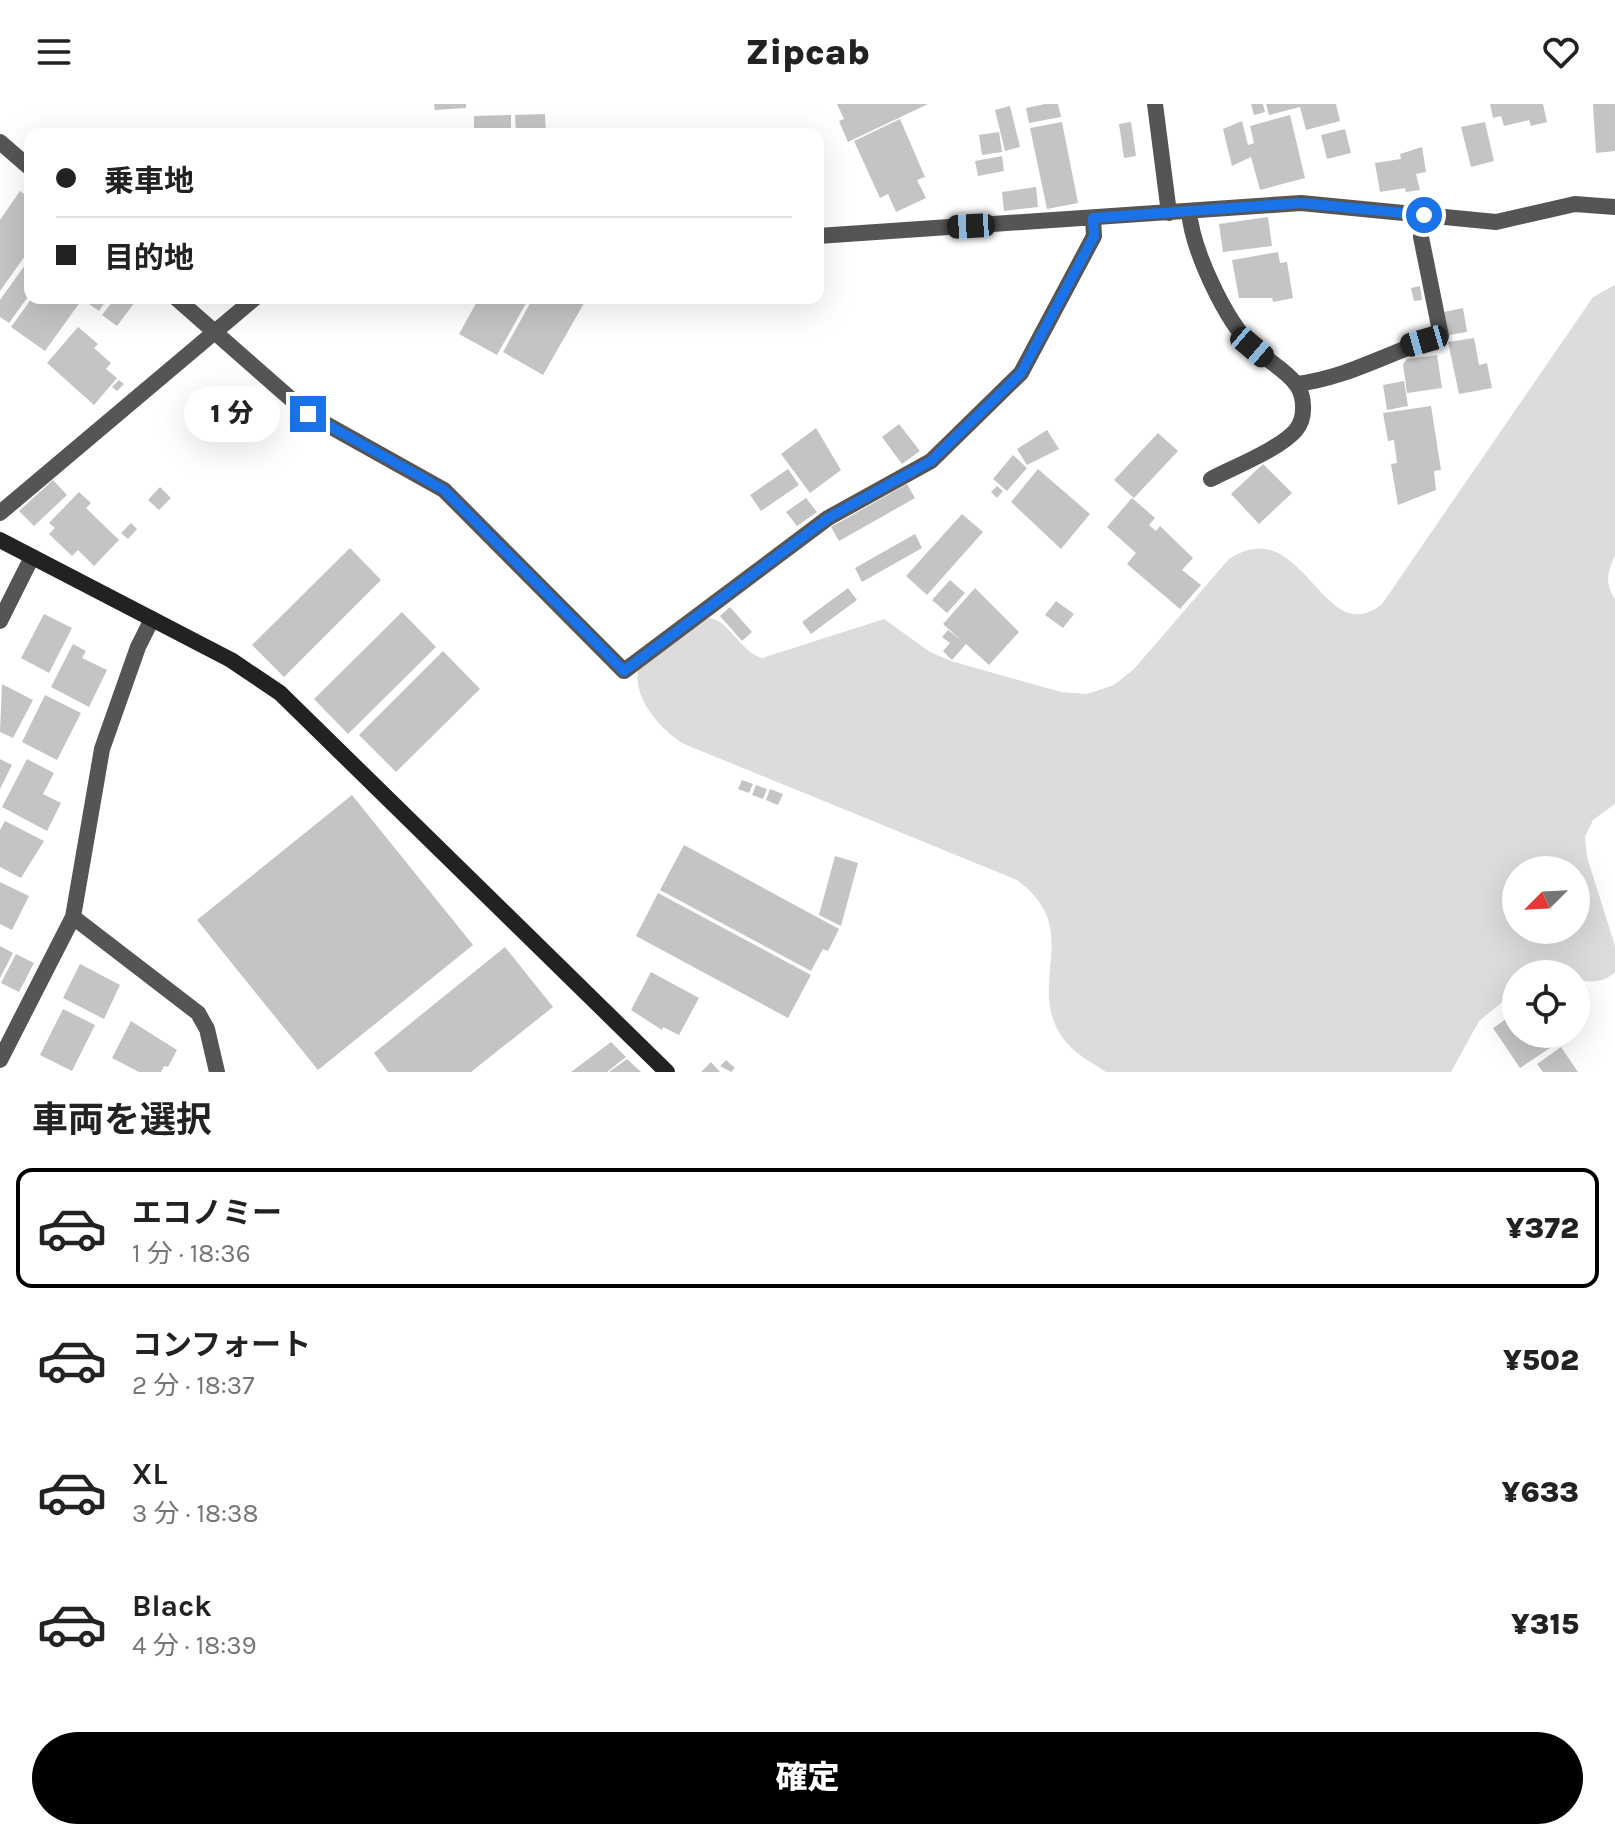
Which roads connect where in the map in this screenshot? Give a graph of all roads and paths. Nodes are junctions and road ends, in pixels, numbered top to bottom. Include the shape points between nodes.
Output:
1 (1155, 104) edge
2 (0, 142) edge
3 (24, 163) edge
4 (1615, 207) edge
5 (1189, 211) junction
6 (1169, 213) junction
7 (1424, 215) junction
8 (1093, 218) junction
9 (824, 236) edge
10 (183, 304) edge
11 (247, 304) edge
12 (213, 331) junction
13 (1296, 384) junction
14 (1211, 479) dead end
15 (0, 513) edge
16 (0, 540) edge
17 (32, 557) junction
18 (152, 619) junction
19 (0, 621) edge
20 (73, 917) junction
21 (0, 1060) edge
22 (217, 1072) edge
23 (667, 1072) edge

1 - 6 street
2 - 3 street
4 - 7 street via 1575,204 1496,222
5 - 6 street
5 - 7 street via 1312,203
5 - 13 street via 1191,230 1232,322 1252,347
6 - 8 street
7 - 13 street via 1421,237 1441,336 1334,379
8 - 9 street
8 - 12 street via 1094,236 1021,373 977,418 931,461 828,518 624,671 444,490 322,424
10 - 12 street
11 - 12 street
12 - 15 street
13 - 14 street via 1303,405 1297,429
16 - 17 street
17 - 18 street
17 - 19 street
18 - 20 street via 102,749
18 - 23 street via 231,660 280,693
20 - 21 street
20 - 22 street via 198,1013

